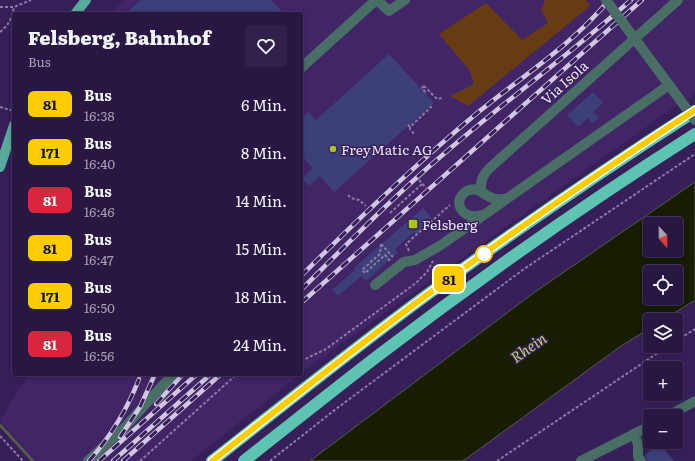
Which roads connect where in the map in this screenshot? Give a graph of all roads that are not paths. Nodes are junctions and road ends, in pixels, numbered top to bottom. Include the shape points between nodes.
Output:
1 (86, 0) edge
2 (377, 0) edge
3 (405, 0) edge
4 (606, 0) edge
5 (678, 0) edge
6 (77, 12) edge
7 (303, 66) edge
8 (669, 85) junction
9 (695, 110) edge
10 (695, 120) edge
11 (12, 131) edge
12 (695, 134) edge
13 (0, 167) edge
14 (485, 174) junction
15 (482, 192) junction
16 (462, 196) junction
17 (512, 196) junction
18 (486, 214) junction
19 (374, 285) dead end
20 (171, 376) edge
21 (695, 402) edge
22 (682, 409) edge
23 (643, 430) edge
24 (634, 434) junction
25 (88, 461) edge
26 (212, 461) edge
27 (244, 461) edge
28 (581, 461) edge
29 (641, 461) edge

1 - 6 main road
2 - 3 street via 389,11
2 - 7 street
4 - 8 street, bridge
5 - 14 street, Via Isola
8 - 10 street, bridge
8 - 17 street
9 - 26 highway via 560,200 430,292
11 - 13 main road
12 - 27 highway via 573,215 450,302
14 - 15 street via 480,182
14 - 16 street, Via Isola
15 - 16 street via 473,189
15 - 17 street via 494,199
16 - 18 street via 462,210 468,216
17 - 18 street
18 - 19 street via 441,245 415,260 404,262
20 - 25 street via 124,428
21 - 22 street
23 - 24 street
24 - 28 street
24 - 29 street

